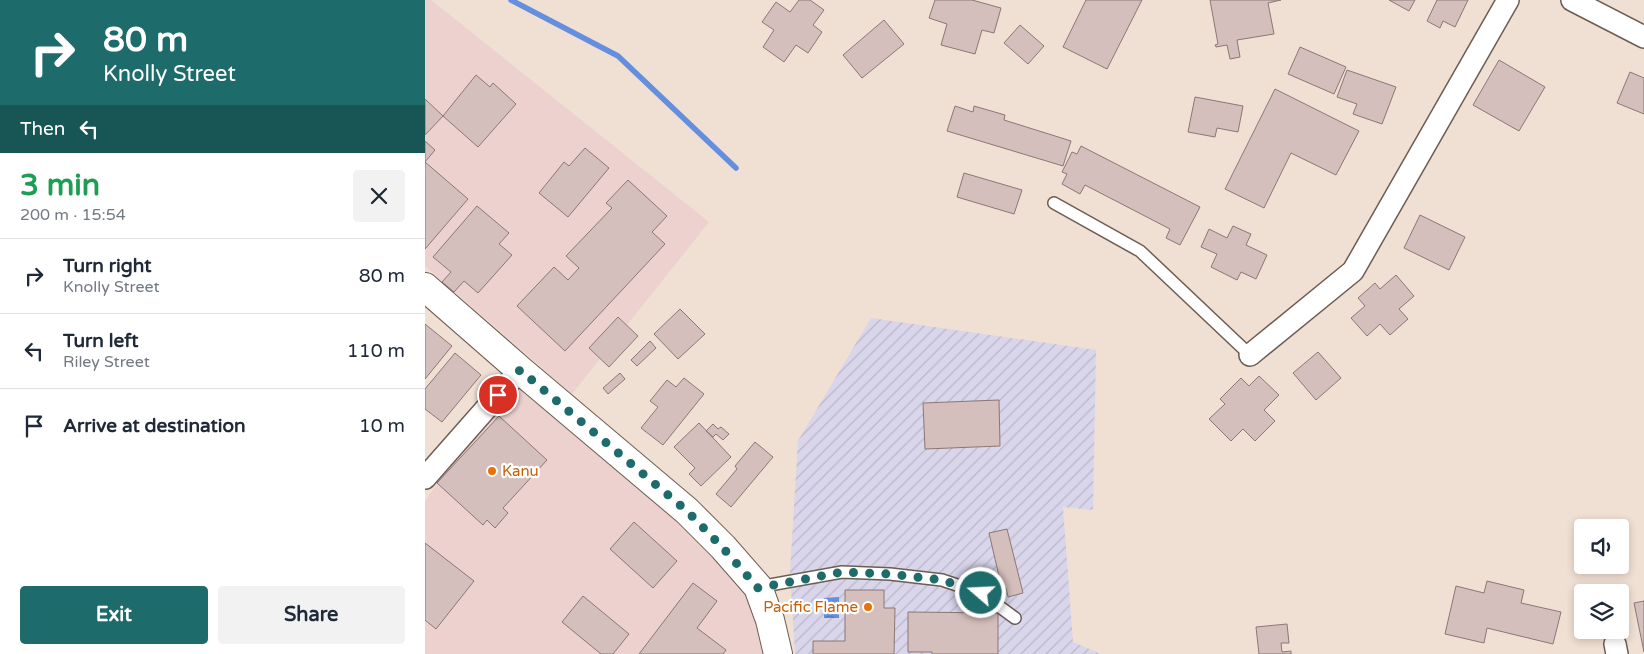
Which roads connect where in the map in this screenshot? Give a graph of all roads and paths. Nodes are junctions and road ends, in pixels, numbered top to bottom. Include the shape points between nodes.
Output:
1 (1508, 0) edge
2 (1572, 0) edge
3 (1644, 36) edge
4 (1054, 203) dead end
5 (425, 287) edge
6 (1249, 355) joint
7 (520, 370) junction
8 (425, 478) edge
9 (758, 588) junction
10 (1015, 618) dead end
11 (778, 654) edge

1 - 6 street via 1353,271
2 - 3 street
4 - 6 lane via 1140,251
5 - 7 main road
7 - 8 street
7 - 9 main road via 687,511
9 - 10 lane via 842,572 942,580 981,593
9 - 11 main road

